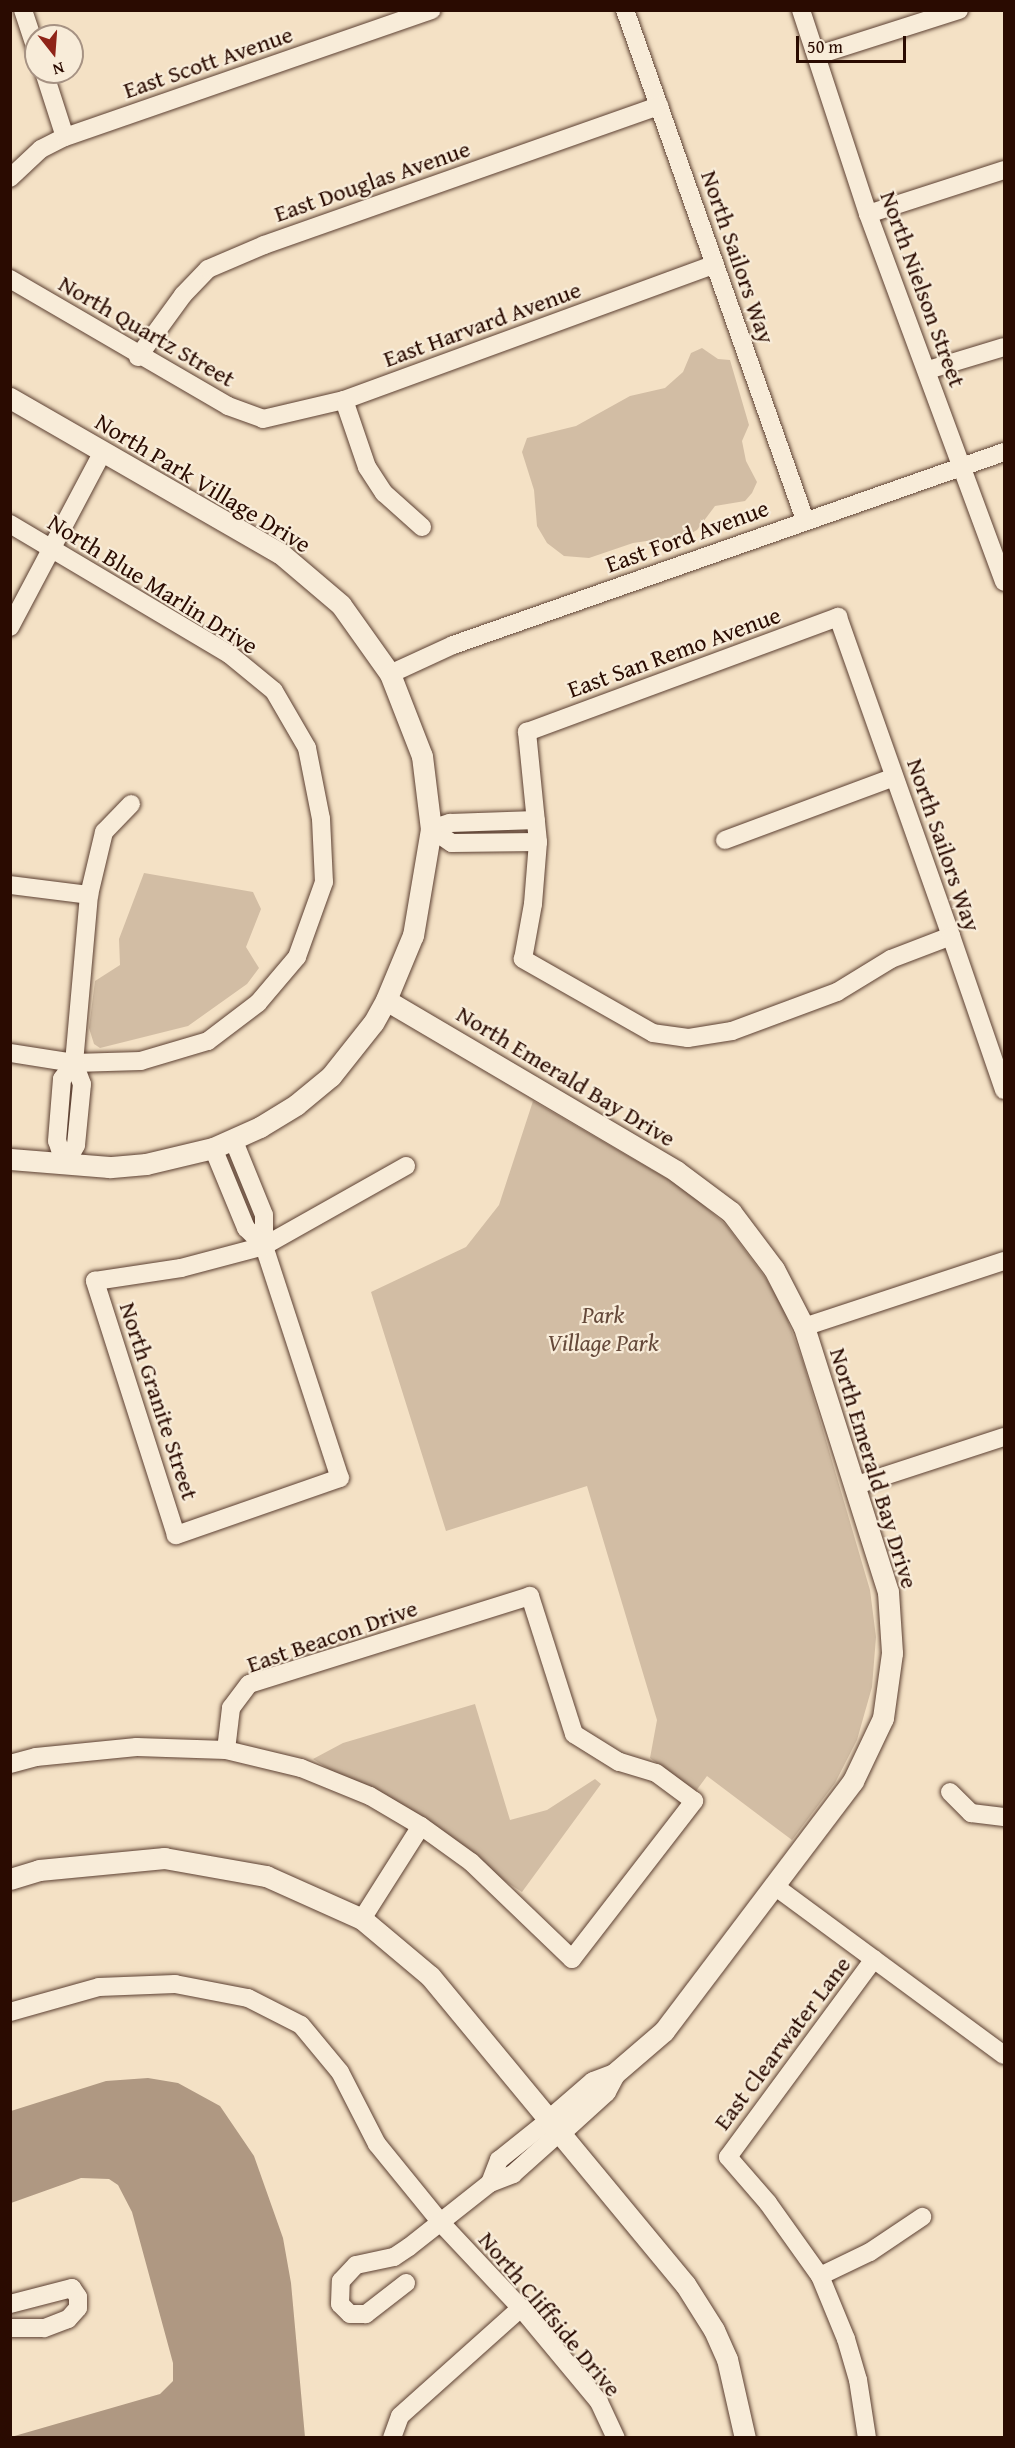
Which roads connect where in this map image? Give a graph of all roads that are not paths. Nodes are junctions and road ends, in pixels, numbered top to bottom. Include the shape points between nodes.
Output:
1 (432, 10) edge
2 (625, 10) edge
3 (801, 10) edge
4 (959, 10) edge
5 (818, 56) junction
6 (48, 84) edge
7 (659, 106) junction
8 (65, 137) junction
9 (1005, 171) edge
10 (10, 178) edge
11 (868, 214) junction
12 (715, 264) junction
13 (10, 279) edge
14 (1005, 347) edge
15 (138, 357) junction
16 (928, 370) junction
17 (10, 398) edge
18 (344, 400) junction
19 (262, 419) joint
20 (103, 451) junction
21 (1005, 452) edge
22 (962, 466) junction
23 (805, 520) junction
24 (10, 524) edge
25 (422, 527) dead end
26 (50, 546) junction
27 (1000, 558) edge
28 (1005, 582) edge
29 (838, 617) joint
30 (10, 627) edge
31 (390, 674) junction
32 (894, 777) junction
33 (130, 804) dead end
34 (536, 820) junction
35 (431, 829) junction
36 (724, 840) dead end
37 (538, 842) junction
38 (10, 885) edge
39 (89, 895) junction
40 (951, 936) junction
41 (386, 1000) junction
42 (10, 1053) edge
43 (74, 1063) junction
44 (1005, 1090) edge
45 (233, 1139) junction
46 (213, 1148) junction
47 (10, 1159) edge
48 (65, 1166) junction
49 (406, 1166) dead end
50 (264, 1246) junction
51 (1005, 1261) edge
52 (804, 1326) junction
53 (1005, 1437) edge
54 (857, 1485) junction
55 (226, 1750) junction
56 (10, 1764) edge
57 (950, 1792) dead end
58 (1005, 1817) edge
59 (421, 1826) junction
60 (10, 1879) edge
61 (776, 1887) junction
62 (362, 1919) junction
63 (874, 1959) junction
64 (10, 2012) edge
65 (1005, 2055) edge
66 (554, 2125) junction
67 (922, 2217) dead end
68 (442, 2224) junction
69 (820, 2276) junction
70 (406, 2283) dead end
71 (10, 2304) edge
72 (521, 2308) junction
73 (10, 2328) edge
74 (392, 2438) edge
75 (616, 2438) edge
76 (745, 2438) edge
77 (867, 2438) edge

1 - 8 street, East Scott Avenue
2 - 7 street, North Sailors Way
3 - 5 street, North Nielson Street
4 - 5 street
5 - 11 street, North Nielson Street
6 - 8 street
7 - 12 street, North Sailors Way
7 - 15 street, East Douglas Avenue via 264,244 208,269 183,295
8 - 10 street, East Scott Avenue via 41,149
9 - 11 street
11 - 16 street, North Nielson Street
12 - 18 street, East Harvard Avenue
12 - 23 street, North Sailors Way
13 - 15 street, North Quartz Street
14 - 16 street
15 - 19 street, North Quartz Street via 228,406
16 - 22 street, North Nielson Street
17 - 20 street, North Park Village Drive
18 - 19 street, East Harvard Avenue
18 - 25 street via 367,467 384,493
20 - 26 street
20 - 31 street, North Park Village Drive via 280,553 341,605
21 - 22 street, East Ford Avenue
22 - 23 street, East Ford Avenue
22 - 27 street, North Nielson Street
23 - 31 street, East Ford Avenue via 453,645
24 - 26 street, North Blue Marlin Drive
26 - 30 street
26 - 43 street, North Blue Marlin Drive via 229,654 274,691 307,748 321,819 324,882 297,957 258,1003 208,1041 141,1061
27 - 28 street, North Nielson Street
29 - 32 street, North Sailors Way
29 - 34 street, East San Remo Avenue via 527,732
31 - 35 street, North Park Village Drive via 422,756
32 - 36 street
32 - 40 street, North Sailors Way
33 - 39 street via 104,832
34 - 35 street via 450,823
34 - 37 street
35 - 37 street via 452,843
35 - 41 street, North Park Village Drive via 413,935
37 - 40 street via 523,959 652,1033 688,1038 732,1031 837,992 891,959
38 - 39 street
39 - 43 street
40 - 44 street, North Sailors Way
41 - 45 street, North Park Village Drive via 331,1076 296,1105
41 - 52 street, North Emerald Bay Drive via 706,1191 730,1212 774,1269
42 - 43 street, North Blue Marlin Drive
43 - 48 street via 62,1079 57,1141
45 - 46 street, North Park Village Drive
45 - 50 street via 264,1215
46 - 48 street, North Park Village Drive via 147,1164
46 - 50 street via 246,1227
47 - 48 street, North Park Village Drive
49 - 50 street
50 - 50 street, North Granite Street via 181,1268 95,1281 176,1535 340,1478
51 - 52 street
52 - 54 street, North Emerald Bay Drive
53 - 54 street
54 - 61 street, North Emerald Bay Drive via 888,1592 892,1653 883,1718 853,1781
55 - 56 street via 137,1747 36,1756
55 - 59 street via 301,1768 370,1796
55 - 59 street, East Beacon Drive via 231,1708 249,1684 530,1596 574,1734 619,1762 656,1773 694,1801 572,1959 471,1862
57 - 58 street via 971,1813
59 - 62 street
60 - 62 street via 39,1870 164,1858 266,1876
61 - 63 street
61 - 66 street, North Emerald Bay Drive via 678,2014 614,2074 593,2082
62 - 66 street via 430,1976
63 - 65 street
63 - 69 street, East Clearwater Lane via 728,2157 768,2203
64 - 68 street, North Cliffside Drive via 99,1987 175,1984 248,1998 301,2025 340,2072 377,2144
66 - 68 street, North Emerald Bay Drive via 499,2160 490,2183
66 - 76 street via 701,2307 727,2359
67 - 69 street via 870,2252
68 - 70 street, North Emerald Bay Drive via 394,2257 356,2265 341,2281 340,2304 350,2314 366,2314
68 - 72 street, North Cliffside Drive
69 - 77 street via 855,2370
71 - 73 street via 72,2288 78,2297 78,2308 68,2319 44,2328
72 - 74 street via 400,2416
72 - 75 street, North Cliffside Drive via 599,2402

